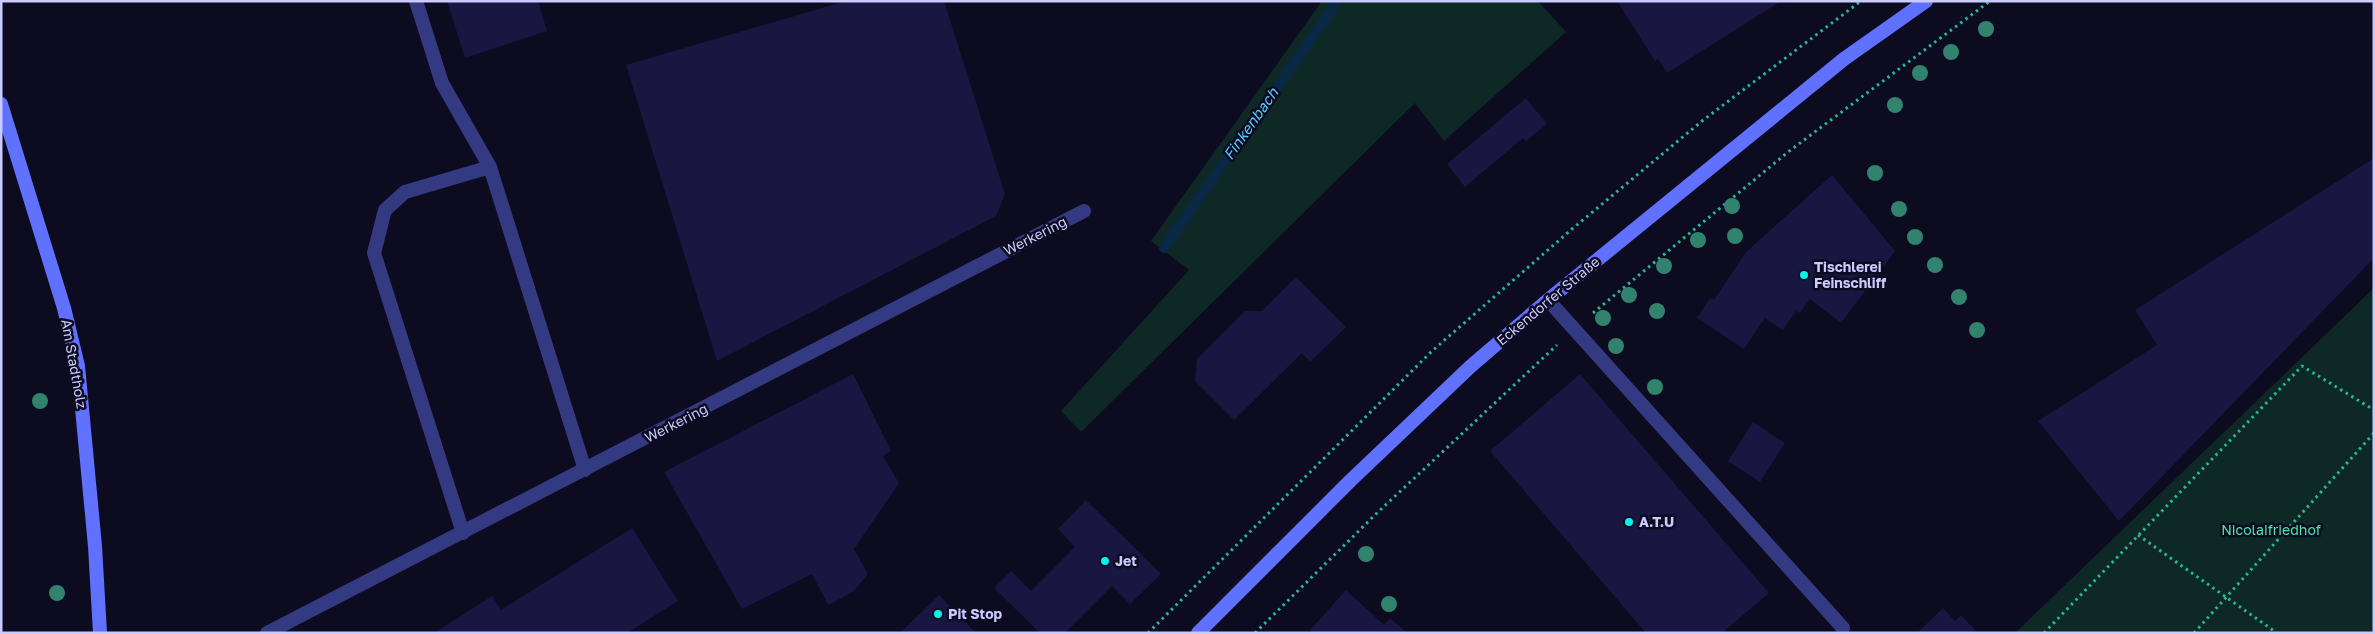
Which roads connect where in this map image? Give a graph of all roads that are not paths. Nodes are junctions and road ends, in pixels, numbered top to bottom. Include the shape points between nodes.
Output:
1 (416, 1) edge
2 (1926, 1) edge
3 (1, 104) edge
4 (490, 167) junction
5 (1084, 211) dead end
6 (1548, 300) junction
7 (586, 470) junction
8 (463, 533) junction
9 (1843, 628) dead end
10 (100, 633) edge
11 (267, 633) edge
12 (1198, 633) edge

1 - 4 street via 442,83
2 - 6 main road, Eckendorfer Straße via 1844,59
3 - 10 main road, Am Stadtholz via 64,308 78,366
4 - 7 street
4 - 8 street via 405,192 385,210 374,253
5 - 7 street, Werkering
6 - 9 street
6 - 12 main road, Eckendorfer Straße via 1438,397
7 - 8 street, Werkering
8 - 11 street, Werkering

